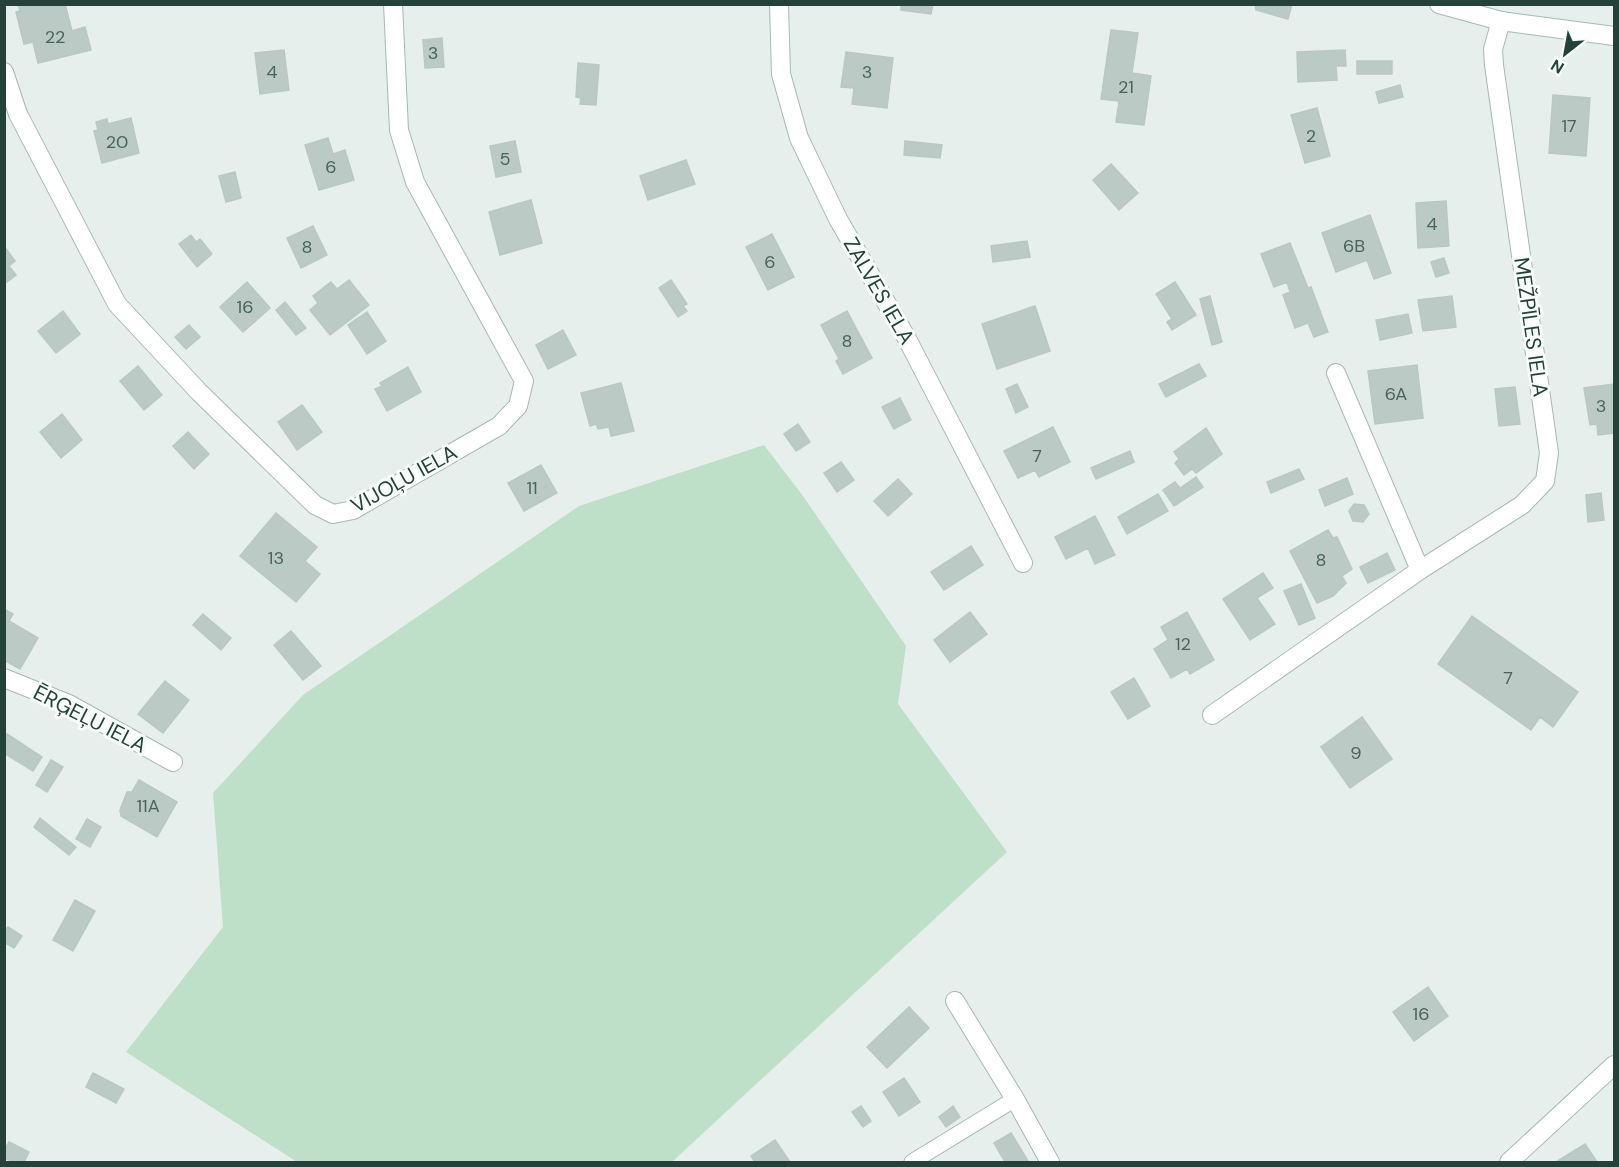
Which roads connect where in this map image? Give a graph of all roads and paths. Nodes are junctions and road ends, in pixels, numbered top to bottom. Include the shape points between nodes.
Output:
1 (393, 4) edge
2 (779, 4) edge
3 (1439, 4) edge
4 (1501, 21) junction
5 (1614, 36) edge
6 (4, 72) edge
7 (11, 117) edge
8 (1336, 373) dead end
9 (1023, 563) dead end
10 (1420, 570) junction
11 (4, 678) edge
12 (1212, 715) dead end
13 (173, 762) dead end
14 (955, 1001) dead end
15 (1614, 1065) edge
16 (1015, 1099) junction
17 (912, 1162) edge
18 (1050, 1162) edge
19 (1509, 1162) edge

1 - 7 street, VIJOĻU IELA via 399,130 415,182 524,381 518,406 499,426 353,510 333,514 315,505 199,392 117,304
2 - 9 street, ZALVES IELA via 781,74 799,138 838,219 905,335
3 - 4 street
4 - 5 street
4 - 10 street, MEŽPĪLES IELA via 1493,49 1494,66 1549,453 1545,481 1522,505
6 - 7 street, VIJOĻU IELA
8 - 10 street
10 - 12 street, MEŽPĪLES IELA
11 - 13 street, ĒRĢEĻU IELA via 69,704
14 - 16 street
15 - 19 street
16 - 17 lane
16 - 18 street

